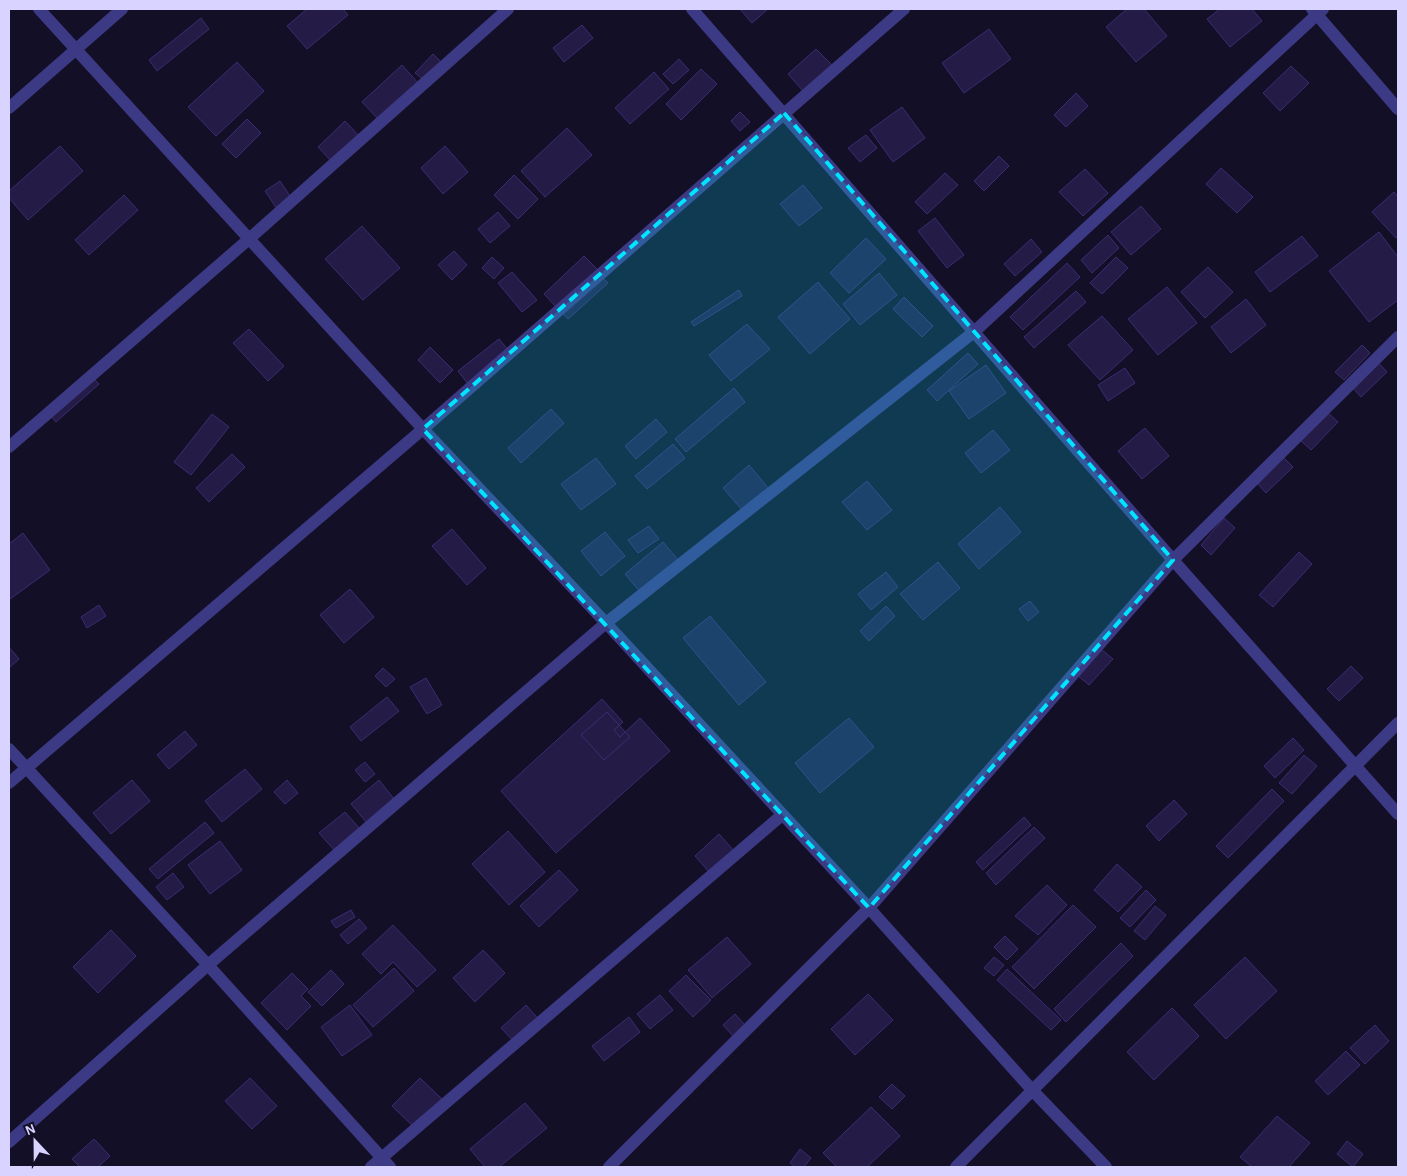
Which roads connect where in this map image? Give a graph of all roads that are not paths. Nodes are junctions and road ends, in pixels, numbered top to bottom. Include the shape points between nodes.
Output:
1 (39, 9) edge
2 (122, 9) edge
3 (508, 9) edge
4 (692, 9) edge
5 (904, 9) edge
6 (1318, 10) edge
7 (76, 50) junction
8 (9, 108) edge
9 (1398, 109) edge
10 (784, 113) junction
11 (249, 239) junction
12 (974, 331) junction
13 (1398, 337) edge
14 (423, 429) junction
15 (9, 447) edge
16 (1173, 560) junction
17 (606, 623) junction
18 (1398, 723) edge
19 (9, 749) edge
20 (1355, 766) junction
21 (26, 767) junction
22 (9, 783) edge
23 (1398, 814) edge
24 (782, 815) junction
25 (870, 908) junction
26 (208, 965) junction
27 (1033, 1091) junction
28 (9, 1142) edge
29 (385, 1163) edge
30 (370, 1167) edge
31 (608, 1167) edge
32 (956, 1167) edge
33 (1106, 1167) edge

1 - 7 street
2 - 7 street
3 - 11 street
4 - 10 street
5 - 10 street
6 - 9 street
6 - 12 street
7 - 8 street
7 - 11 street
10 - 12 street
10 - 14 street
11 - 14 street
11 - 15 street
12 - 16 street
12 - 17 street
13 - 16 street
14 - 17 street
14 - 21 street
16 - 20 street
16 - 25 street
17 - 24 street
17 - 26 street
18 - 20 street
19 - 21 street
20 - 23 street
20 - 27 street
21 - 22 street
21 - 26 street
24 - 25 street
24 - 29 street
25 - 27 street
25 - 31 street
26 - 28 street
26 - 29 street
27 - 32 street
27 - 33 street
29 - 30 street

